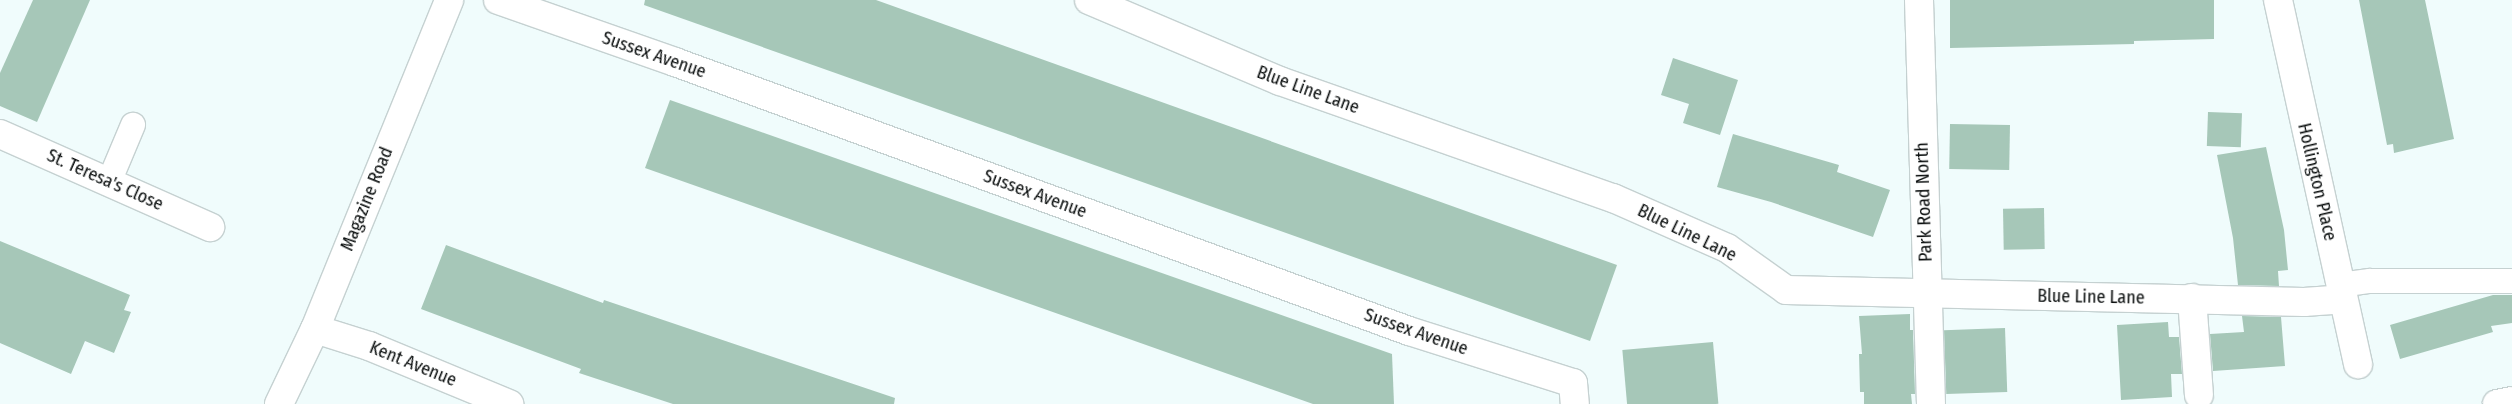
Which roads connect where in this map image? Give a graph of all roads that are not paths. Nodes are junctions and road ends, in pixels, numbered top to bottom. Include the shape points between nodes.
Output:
1 (450, 0) edge
2 (498, 0) edge
3 (1089, 0) edge
4 (1919, 0) edge
5 (2278, 0) edge
6 (133, 124) dead end
7 (0, 134) edge
8 (109, 182) junction
9 (210, 227) dead end
10 (2512, 281) edge
11 (2342, 292) junction
12 (1926, 294) junction
13 (2192, 298) junction
14 (314, 329) junction
15 (2358, 364) dead end
16 (1574, 394) edge
17 (2199, 396) dead end
18 (2512, 401) edge
19 (278, 402) edge
20 (509, 404) edge
21 (1931, 404) edge
22 (2498, 404) edge

1 - 14 street, Magazine Road
2 - 16 street, Sussex Avenue via 675,62
3 - 12 street, Blue Line Lane via 1280,81 1613,198 1727,248 1786,290
4 - 12 street, Park Road North
5 - 11 street, Hollington Place
6 - 8 lane
7 - 8 street, St. Teresa's Close
8 - 9 street, St. Teresa's Close
10 - 11 lane, Blue Line Lane via 2370,281
11 - 13 street, Blue Line Lane via 2304,302
11 - 15 street, Hollington Place
12 - 13 street, Blue Line Lane
12 - 21 street, Park Road North
13 - 17 street
14 - 19 street, Magazine Road
14 - 20 street, Kent Avenue via 369,346
18 - 22 street

